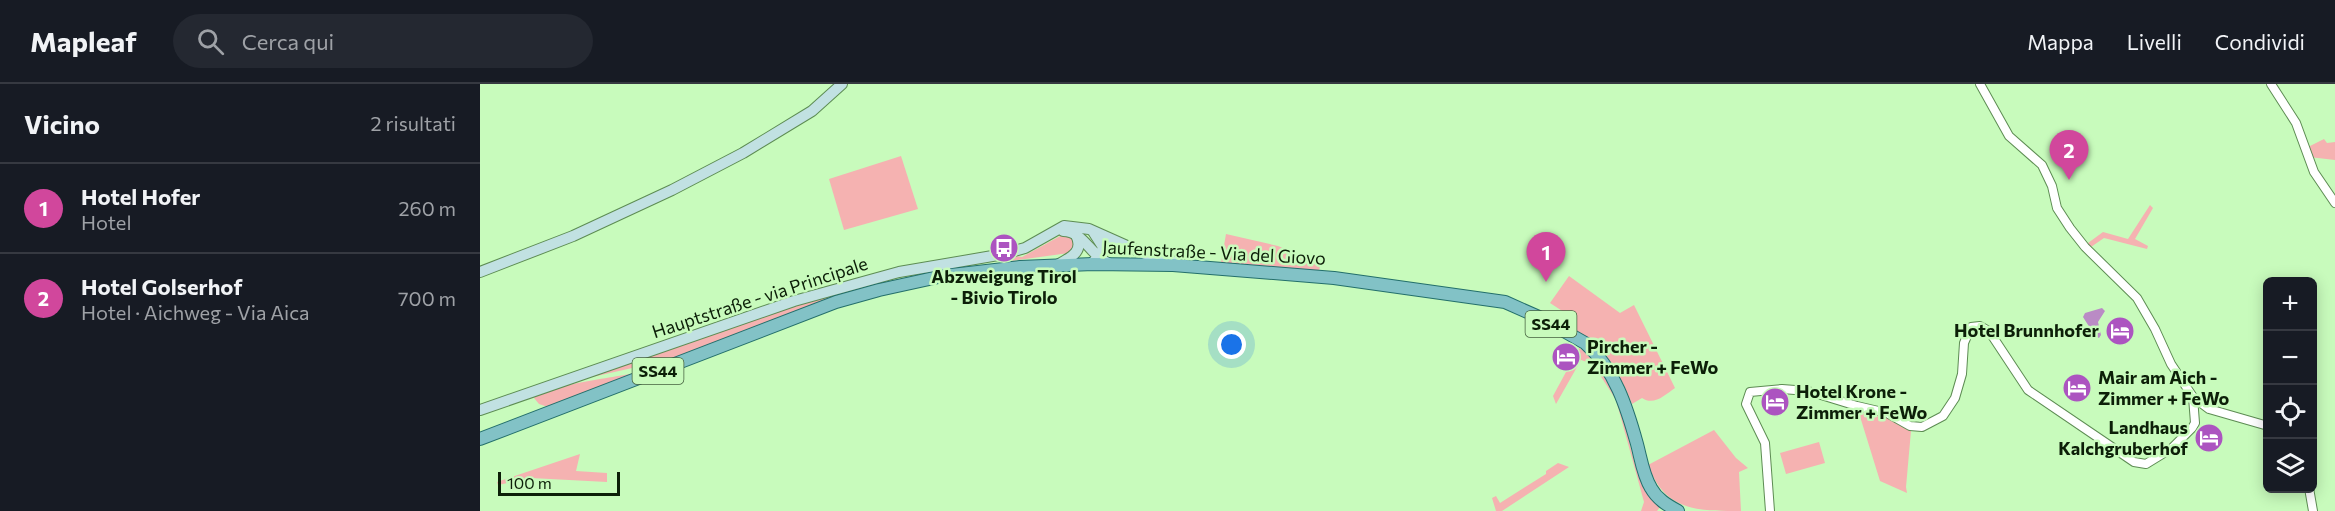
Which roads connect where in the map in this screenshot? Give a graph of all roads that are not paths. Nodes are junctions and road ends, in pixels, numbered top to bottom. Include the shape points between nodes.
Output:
1 (842, 84) edge
2 (1980, 84) edge
3 (2271, 84) edge
4 (2335, 203) edge
5 (1089, 229) junction
6 (1054, 232) junction
7 (1074, 233) junction
8 (1098, 258) junction
9 (1059, 264) junction
10 (1086, 264) junction
11 (1111, 264) junction
12 (1215, 269) junction
13 (480, 272) edge
14 (2193, 397) junction
15 (480, 410) edge
16 (2263, 425) edge
17 (480, 439) edge
18 (2310, 493) edge
19 (1678, 511) edge
20 (1770, 511) edge
21 (2313, 511) edge

1 - 13 street via 812,111 672,190
2 - 14 street via 2009,136 2042,165 2070,228 2137,298
3 - 4 street via 2296,123 2314,172
5 - 6 street via 1069,226
5 - 8 street via 1102,244
5 - 12 street via 1145,254
6 - 7 street
6 - 15 street, Hauptstraße - via Principale via 1005,254 899,272 794,301
7 - 8 street
7 - 9 street via 1077,251
8 - 10 street
8 - 11 street
9 - 10 main road, Jaufenstraße - Via del Giovo / SS44
9 - 17 main road, Jaufenstraße - Via del Giovo / SS44 via 943,276 836,302
10 - 11 main road, Jaufenstraße - Via del Giovo / SS44
11 - 12 main road, Jaufenstraße - Via del Giovo / SS44
12 - 19 main road, Jaufenstraße - Via del Giovo / SS44 via 1334,278 1505,302 1541,318 1585,343 1608,370 1629,414 1650,486 1665,504
14 - 16 street via 2209,409
14 - 20 street via 2194,423 2185,435 2146,464 2134,462 2028,390 1994,337 1984,328 1971,327 1966,334 1955,398 1942,416 1922,427 1808,391 1750,392 1746,404 1767,452
18 - 21 street

